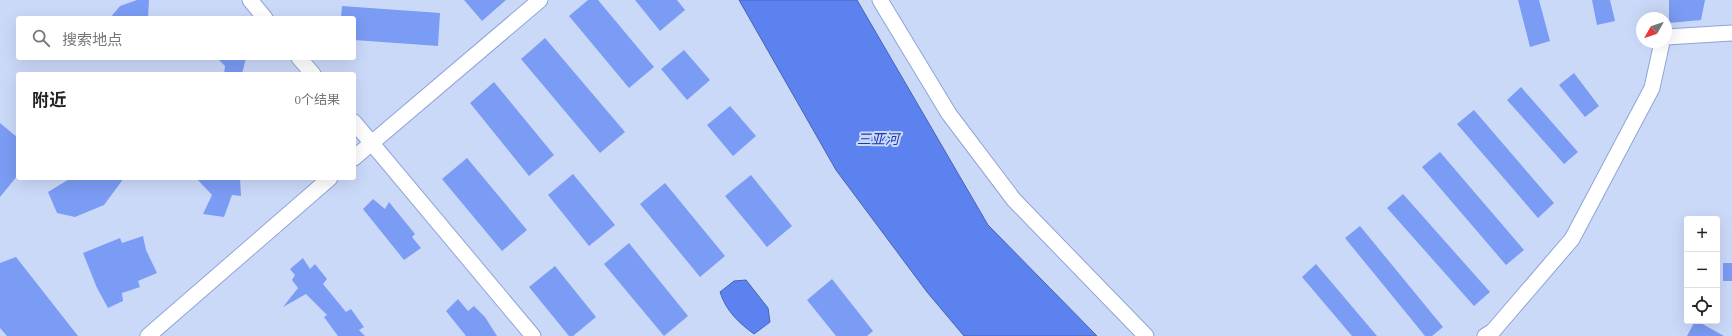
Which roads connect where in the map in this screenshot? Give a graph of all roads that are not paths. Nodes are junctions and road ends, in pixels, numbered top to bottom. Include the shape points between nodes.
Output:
1 (250, 0) edge
2 (540, 0) edge
3 (880, 0) edge
4 (263, 16) edge
5 (1732, 33) edge
6 (1672, 37) edge
7 (1661, 48) edge
8 (301, 60) edge
9 (311, 72) edge
10 (356, 124) edge
11 (372, 143) junction
12 (356, 156) edge
13 (328, 180) edge
14 (148, 336) edge
15 (533, 336) edge
16 (1146, 336) edge
17 (1485, 336) edge

1 - 4 street
2 - 11 street
3 - 16 street via 949,114 1014,200
5 - 6 street
7 - 17 street via 1652,88 1572,240
8 - 9 street
10 - 11 street
11 - 12 street
11 - 15 street
13 - 14 street

